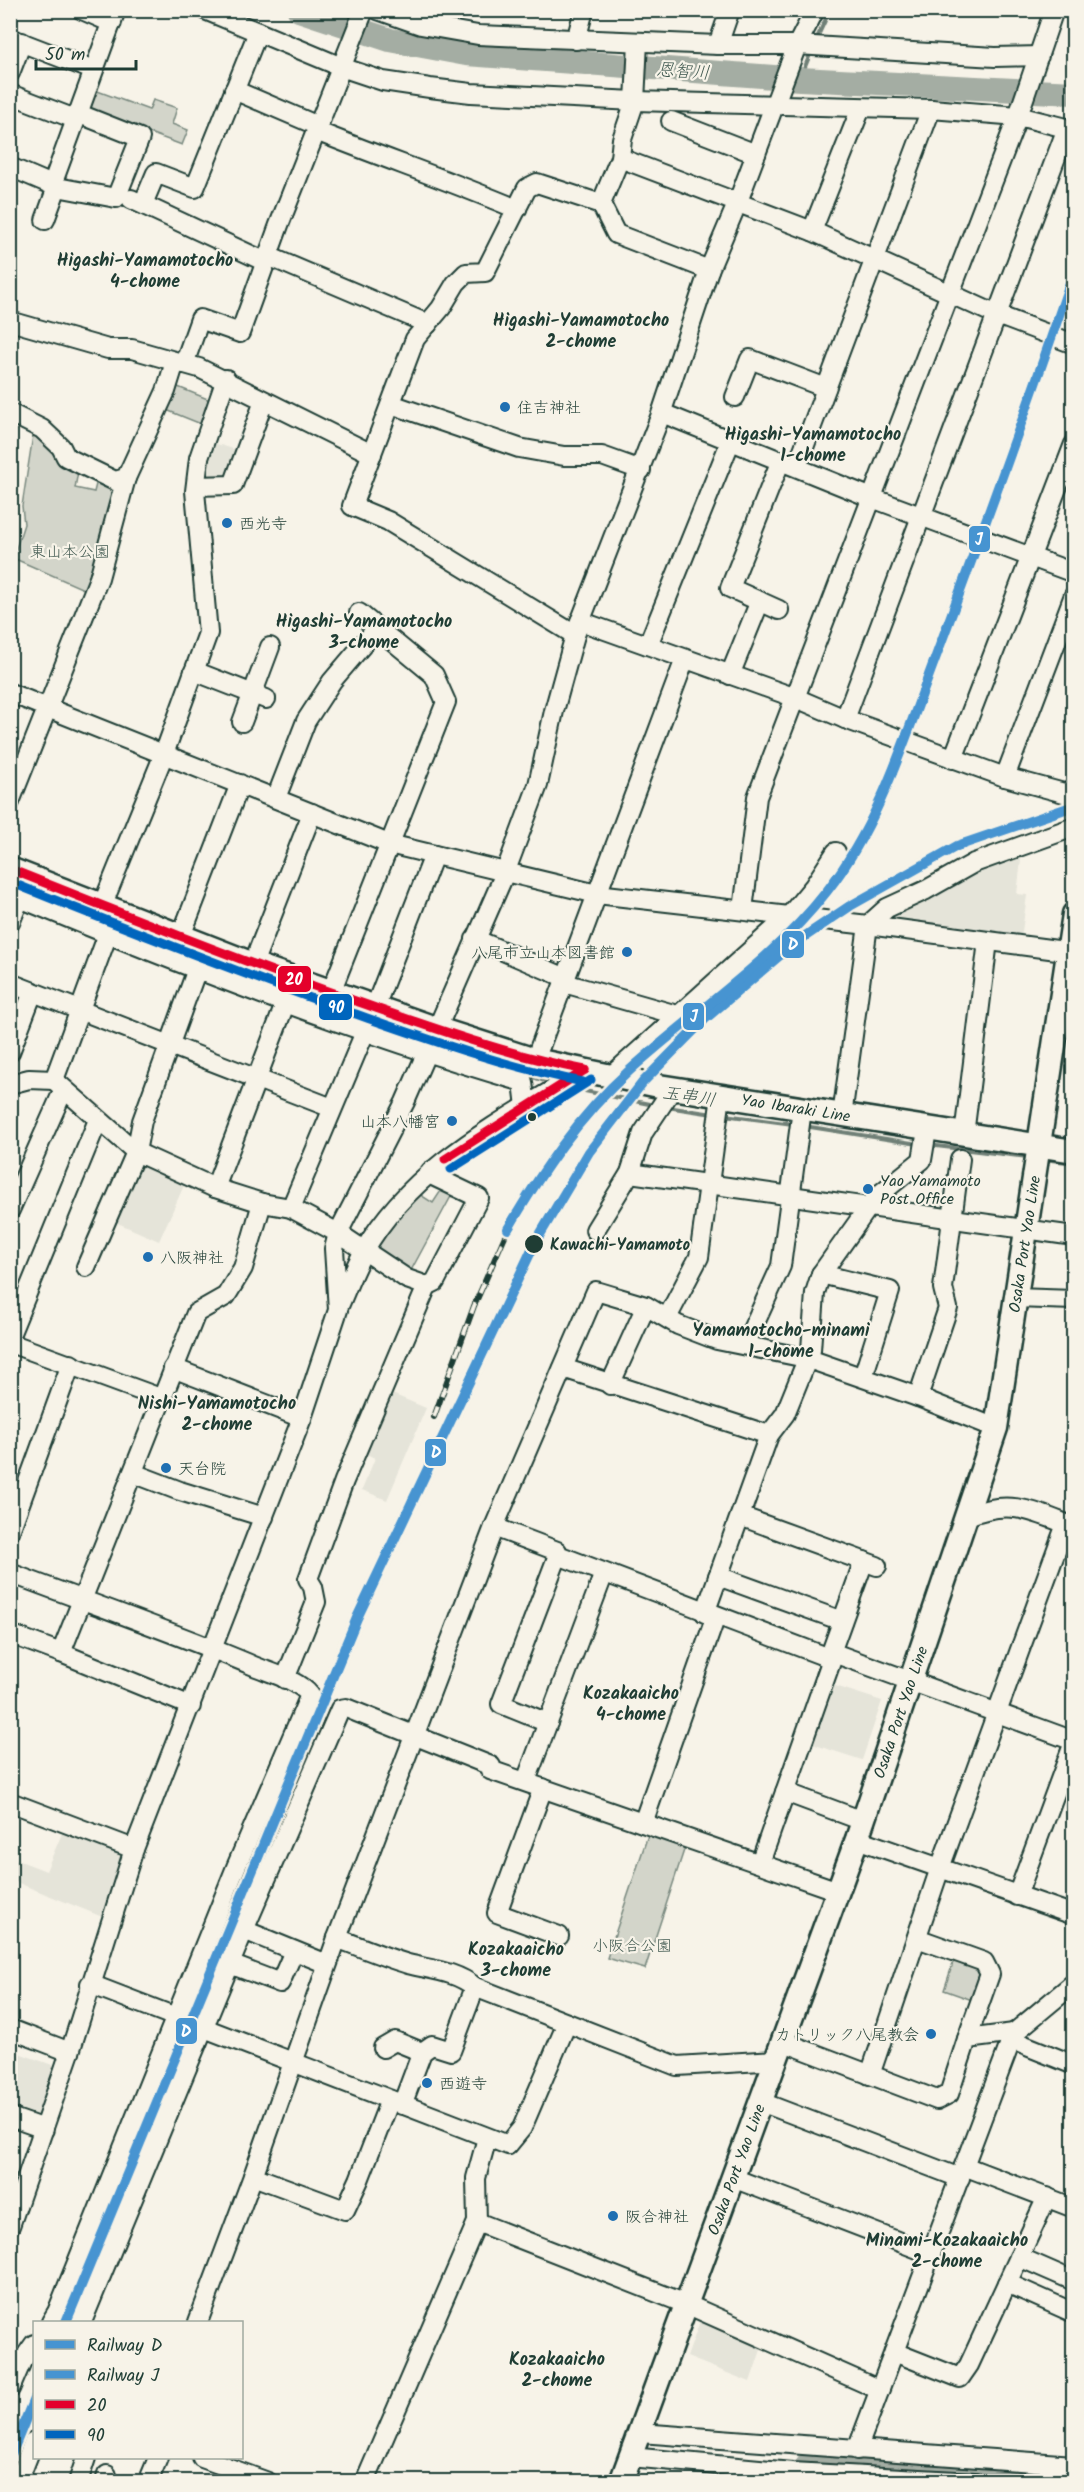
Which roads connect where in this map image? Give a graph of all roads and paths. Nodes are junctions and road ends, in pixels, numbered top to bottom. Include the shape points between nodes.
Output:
1 (82, 10) edge
2 (205, 10) edge
3 (378, 10) edge
4 (584, 10) edge
5 (730, 10) edge
6 (815, 10) edge
7 (364, 11) edge
8 (1050, 12) edge
9 (114, 17) edge
10 (258, 32) junction
11 (16, 40) edge
12 (576, 40) junction
13 (637, 45) junction
14 (718, 45) junction
15 (804, 47) junction
16 (1039, 56) junction
17 (345, 65) junction
18 (93, 70) junction
19 (10, 73) edge
20 (234, 90) junction
21 (10, 94) edge
22 (635, 97) junction
23 (776, 102) junction
24 (861, 108) junction
25 (931, 109) junction
26 (1019, 112) junction
27 (76, 116) junction
28 (671, 121) dead end
29 (317, 129) junction
30 (1070, 129) edge
31 (756, 154) junction
32 (620, 158) junction
33 (10, 167) edge
34 (55, 186) junction
35 (118, 194) junction
36 (143, 204) junction
37 (601, 204) junction
38 (737, 204) junction
39 (517, 209) junction
40 (45, 220) dead end
41 (812, 231) junction
42 (267, 259) junction
43 (874, 261) junction
44 (708, 270) junction
45 (949, 294) junction
46 (997, 315) junction
47 (10, 321) edge
48 (428, 324) junction
49 (1074, 344) edge
50 (180, 363) junction
51 (226, 379) junction
52 (826, 388) junction
53 (735, 397) dead end
54 (264, 401) junction
55 (391, 404) junction
56 (10, 413) edge
57 (662, 413) junction
58 (731, 440) junction
59 (1074, 444) edge
60 (372, 454) junction
61 (789, 463) junction
62 (641, 470) junction
63 (126, 478) junction
64 (196, 486) junction
65 (872, 498) junction
66 (920, 516) junction
67 (1030, 557) junction
68 (1074, 573) edge
69 (1074, 595) edge
70 (760, 601) junction
71 (780, 610) dead end
72 (359, 613) dead end
73 (377, 628) junction
74 (578, 628) junction
75 (648, 645) junction
76 (270, 646) dead end
77 (685, 659) junction
78 (194, 671) junction
79 (730, 675) junction
80 (10, 693) edge
81 (259, 696) junction
82 (796, 698) junction
83 (48, 708) junction
84 (845, 719) junction
85 (242, 722) dead end
86 (164, 754) junction
87 (953, 759) junction
88 (1005, 777) junction
89 (240, 784) junction
90 (1074, 790) edge
91 (276, 798) junction
92 (10, 802) edge
93 (312, 813) junction
94 (1074, 827) edge
95 (389, 844) junction
96 (836, 852) dead end
97 (434, 855) junction
98 (10, 869) edge
99 (505, 873) junction
100 (597, 894) junction
101 (15, 896) edge
102 (743, 910) junction
103 (1073, 914) edge
104 (790, 915) junction
105 (110, 920) junction
106 (10, 923) edge
107 (868, 925) junction
108 (181, 936) junction
109 (475, 939) junction
110 (988, 941) junction
111 (1057, 950) dead end
112 (253, 964) junction
113 (197, 969) junction
114 (565, 980) junction
115 (10, 983) edge
116 (33, 992) junction
117 (289, 992) junction
118 (332, 992) junction
119 (375, 1007) junction
120 (79, 1010) junction
121 (677, 1015) junction
122 (365, 1032) junction
123 (430, 1042) junction
124 (169, 1045) junction
125 (10, 1052) edge
126 (536, 1060) junction
127 (585, 1070) junction
128 (611, 1076) junction
129 (256, 1079) junction
130 (10, 1084) edge
131 (58, 1085) junction
132 (673, 1088) junction
133 (721, 1096) junction
134 (526, 1107) junction
135 (332, 1108) junction
136 (802, 1109) junction
137 (842, 1116) junction
138 (98, 1120) junction
139 (964, 1135) junction
140 (926, 1139) junction
141 (1074, 1151) edge
142 (136, 1152) junction
143 (1037, 1155) junction
144 (960, 1159) dead end
145 (430, 1171) junction
146 (630, 1173) junction
147 (710, 1185) junction
148 (215, 1188) junction
149 (791, 1196) junction
150 (262, 1203) junction
151 (868, 1207) junction
152 (291, 1208) junction
153 (10, 1210) edge
154 (951, 1217) junction
155 (1026, 1228) junction
156 (595, 1230) dead end
157 (338, 1233) junction
158 (1074, 1236) edge
159 (364, 1251) junction
160 (86, 1267) dead end
161 (821, 1274) junction
162 (427, 1286) junction
163 (1014, 1298) junction
164 (1074, 1300) edge
165 (646, 1306) junction
166 (338, 1310) junction
167 (667, 1318) junction
168 (10, 1335) edge
169 (10, 1342) edge
170 (745, 1345) junction
171 (806, 1358) junction
172 (71, 1364) junction
173 (173, 1368) junction
174 (563, 1368) junction
175 (863, 1377) junction
176 (610, 1385) junction
177 (918, 1396) junction
178 (163, 1400) junction
179 (302, 1418) junction
180 (996, 1428) junction
181 (768, 1435) junction
182 (133, 1473) junction
183 (740, 1516) junction
184 (968, 1516) junction
185 (264, 1517) junction
186 (1070, 1525) edge
187 (494, 1527) junction
188 (10, 1531) edge
189 (558, 1555) junction
190 (10, 1573) edge
191 (604, 1573) junction
192 (718, 1576) junction
193 (81, 1600) junction
194 (710, 1614) junction
195 (842, 1621) junction
196 (10, 1634) edge
197 (214, 1649) junction
198 (61, 1653) junction
199 (830, 1655) junction
200 (285, 1679) junction
201 (911, 1682) junction
202 (191, 1706) junction
203 (996, 1713) junction
204 (548, 1723) junction
205 (414, 1736) junction
206 (1074, 1742) edge
207 (534, 1784) junction
208 (785, 1792) junction
209 (10, 1802) edge
210 (643, 1823) junction
211 (860, 1830) junction
212 (134, 1849) junction
213 (760, 1863) junction
214 (940, 1868) junction
215 (838, 1891) junction
216 (1017, 1896) junction
217 (1074, 1915) edge
218 (244, 1930) junction
219 (559, 1936) dead end
220 (337, 1938) junction
221 (916, 1938) junction
222 (294, 1951) junction
223 (230, 1964) junction
224 (327, 1964) junction
225 (90, 1984) junction
226 (475, 1987) junction
227 (1069, 1991) edge
228 (176, 2017) junction
229 (567, 2023) junction
230 (204, 2027) junction
231 (10, 2029) edge
232 (1013, 2037) junction
233 (968, 2039) junction
234 (382, 2048) dead end
235 (781, 2051) junction
236 (70, 2052) junction
237 (422, 2052) junction
238 (294, 2062) junction
239 (1074, 2065) edge
240 (870, 2075) junction
241 (396, 2102) junction
242 (761, 2102) junction
243 (10, 2117) edge
244 (44, 2129) junction
245 (487, 2138) junction
246 (962, 2172) junction
247 (253, 2176) junction
248 (733, 2178) junction
249 (1047, 2197) junction
250 (1074, 2208) edge
251 (477, 2222) junction
252 (10, 2226) edge
253 (932, 2254) junction
254 (1019, 2257) junction
255 (1074, 2282) edge
256 (1007, 2283) junction
257 (686, 2304) junction
258 (1074, 2313) edge
259 (54, 2317) edge
260 (72, 2321) edge
261 (82, 2321) edge
262 (198, 2321) edge
263 (33, 2345) edge
264 (894, 2352) junction
265 (13, 2377) edge
266 (880, 2390) junction
267 (640, 2433) junction
268 (33, 2443) edge
269 (858, 2450) junction
270 (630, 2457) junction
271 (85, 2459) edge
272 (157, 2459) edge
273 (208, 2459) edge
274 (1074, 2465) edge
275 (791, 2477) edge
276 (18, 2481) edge
277 (78, 2481) edge
278 (148, 2481) edge
279 (268, 2481) edge
280 (365, 2481) edge
281 (621, 2481) edge
282 (975, 2481) edge

1 - 9 street
2 - 10 street
3 - 12 street via 421,25 478,35
4 - 12 street
5 - 14 street
6 - 15 street
7 - 17 street
8 - 16 street
9 - 18 street
10 - 17 street
10 - 20 street
11 - 18 street
11 - 19 street
12 - 13 street
13 - 14 street
13 - 22 street
14 - 15 street
15 - 16 street via 984,57
15 - 23 street
16 - 26 street
17 - 22 street via 383,81 471,93
17 - 29 street
18 - 27 street
20 - 29 street
20 - 36 street via 195,189 156,172
21 - 27 street
22 - 23 street
22 - 32 street
23 - 24 street
23 - 31 street
24 - 25 street
24 - 41 street
25 - 26 street
25 - 43 street
26 - 30 street
26 - 45 street
27 - 34 street
27 - 35 street via 140,138
28 - 31 street
29 - 39 street
29 - 42 street
30 - 46 street
31 - 38 street
32 - 37 street
32 - 38 street
33 - 34 street
34 - 35 street via 116,198
34 - 40 street
35 - 36 street
36 - 42 street
37 - 39 street via 537,183 527,188
37 - 44 street via 616,234
38 - 41 street
38 - 44 street
39 - 48 street via 485,272 466,273
41 - 43 street
42 - 48 street
42 - 50 street via 240,333 200,319
43 - 45 street
43 - 52 street
44 - 57 street
45 - 46 street
45 - 65 street
46 - 49 street
46 - 66 street
47 - 50 street via 108,350 132,349
48 - 55 street via 415,339
50 - 51 street
50 - 63 street
51 - 54 street
51 - 64 street via 199,458
52 - 53 street via 750,359
52 - 61 street
54 - 60 street
54 - 64 street via 233,485
55 - 60 street
55 - 62 street via 519,448 564,456 602,456
56 - 63 street via 42,429 66,457 115,481
57 - 58 street
57 - 62 street
58 - 61 street
58 - 75 street
59 - 67 street
60 - 74 street via 352,506 388,521
61 - 65 street
61 - 70 street via 730,588
62 - 74 street
63 - 83 street via 99,578
64 - 78 street via 208,633
65 - 66 street
65 - 82 street
66 - 67 street
66 - 84 street
67 - 68 street
67 - 87 street
69 - 88 street
70 - 71 street
70 - 79 street
72 - 73 street
73 - 91 street via 332,681 306,721
73 - 95 street via 434,675 447,702
74 - 75 street
74 - 99 street via 538,785
75 - 77 street
76 - 81 street
77 - 79 street
77 - 100 street
78 - 81 street
78 - 86 street
79 - 82 street
80 - 83 street
81 - 85 street
82 - 84 street
82 - 102 street via 757,797
83 - 86 street
83 - 92 street
84 - 87 street
86 - 89 street
86 - 105 street
87 - 88 street
88 - 90 street via 1064,793
89 - 91 street
89 - 108 street
91 - 93 street
93 - 95 street
93 - 112 street
94 - 107 street via 974,863 887,908
95 - 97 street
95 - 118 street
96 - 104 street
97 - 99 street
97 - 119 street
98 - 105 main road, Yao Ibaraki Line
99 - 100 street
99 - 109 street
100 - 102 street
100 - 114 street
101 - 105 street
101 - 106 street
102 - 104 street
103 - 143 main road, Osaka Port Yao Line
104 - 107 street
104 - 121 street
105 - 108 main road, Yao Ibaraki Line
105 - 113 street
105 - 120 street
107 - 110 street
107 - 137 street
108 - 112 main road, Yao Ibaraki Line
109 - 114 street
109 - 123 street
110 - 111 street
110 - 139 street
112 - 117 main road, Yao Ibaraki Line
113 - 117 street
113 - 124 street
114 - 121 street
114 - 126 street
115 - 116 street
116 - 120 street
116 - 125 street
117 - 118 main road, Yao Ibaraki Line
117 - 122 street
117 - 129 street
118 - 119 main road, Yao Ibaraki Line
119 - 123 main road, Yao Ibaraki Line
120 - 124 street
120 - 131 street
121 - 128 street
122 - 123 street
122 - 135 street
123 - 126 main road, Yao Ibaraki Line
123 - 134 street via 523,1082
123 - 157 street via 405,1102
124 - 129 street
124 - 142 street via 142,1121
126 - 127 main road, Yao Ibaraki Line
127 - 128 main road, Yao Ibaraki Line
127 - 134 street
128 - 132 main road, Yao Ibaraki Line
129 - 135 street
129 - 148 street
130 - 131 street via 29,1079
131 - 138 street
131 - 153 street
132 - 133 main road, Yao Ibaraki Line
132 - 146 street via 643,1133
133 - 136 main road, Yao Ibaraki Line
133 - 147 street
134 - 145 street
135 - 152 street
136 - 137 main road, Yao Ibaraki Line
136 - 149 street
137 - 140 main road, Yao Ibaraki Line
138 - 142 street
138 - 168 street
139 - 140 main road, Yao Ibaraki Line
139 - 143 main road, Yao Ibaraki Line
140 - 151 street via 922,1160
141 - 143 main road, Yao Ibaraki Line
142 - 148 street
142 - 160 street
143 - 155 main road, Osaka Port Yao Line
144 - 154 street
145 - 159 street via 402,1200
145 - 162 street via 479,1198 435,1282
146 - 147 street
146 - 156 street
147 - 149 street
147 - 167 street via 699,1257
148 - 150 street
149 - 151 street
149 - 170 street via 781,1266
150 - 152 street
150 - 173 street via 243,1268 226,1296 196,1313
151 - 154 street
151 - 161 street
152 - 157 street
154 - 155 street
154 - 177 street via 943,1287 948,1308
155 - 158 street
155 - 163 main road, Osaka Port Yao Line
157 - 159 street
157 - 166 street via 334,1249
159 - 162 street via 407,1279
159 - 166 street
161 - 171 street via 815,1293 811,1350
161 - 175 street via 890,1291
162 - 200 street via 344,1481 308,1579 316,1602
163 - 164 street
163 - 180 main road, Osaka Port Yao Line
165 - 167 street
165 - 174 street via 596,1291
165 - 176 street
166 - 179 street
167 - 170 street via 717,1340
169 - 172 street
170 - 171 street
171 - 175 street
171 - 181 street via 785,1414
172 - 178 street
172 - 188 street
173 - 178 street
173 - 179 street
174 - 176 street
174 - 187 street
175 - 177 street
176 - 181 street
177 - 180 street
178 - 182 street
179 - 185 street
180 - 184 main road, Osaka Port Yao Line
181 - 183 street
182 - 185 street
182 - 193 street
183 - 192 street
183 - 195 street via 871,1563
184 - 186 street via 987,1509 1016,1507
184 - 201 main road, Osaka Port Yao Line
185 - 197 street
186 - 203 street
187 - 189 street via 557,1551
187 - 205 street
189 - 191 street
189 - 204 street via 501,1704
190 - 193 street
191 - 194 street
191 - 204 street
192 - 194 street
192 - 195 street
193 - 197 street
193 - 198 street
194 - 199 street
194 - 210 street
195 - 199 street
196 - 198 street
197 - 200 street
197 - 202 street
198 - 202 street
199 - 201 street
199 - 208 street via 832,1659
200 - 228 street via 310,1695
201 - 203 street
201 - 211 main road, Osaka Port Yao Line
202 - 212 street
203 - 206 street
203 - 214 street
204 - 207 street
205 - 207 street via 491,1766 490,1770
205 - 218 street via 340,1709
205 - 220 street
206 - 216 street
207 - 210 street
207 - 219 street via 497,1913
208 - 211 street
208 - 213 street
209 - 212 street
210 - 213 street
211 - 214 street
211 - 215 main road, Osaka Port Yao Line
212 - 225 street
213 - 215 street
214 - 216 street
214 - 221 street
215 - 235 main road, Osaka Port Yao Line
216 - 217 street
218 - 222 street
218 - 223 street
220 - 224 street
220 - 226 street via 408,1964 442,1970
221 - 233 street via 984,1962 990,1974
221 - 240 street
222 - 223 street via 280,1983
222 - 224 street
223 - 230 street
224 - 238 street
225 - 228 street
225 - 236 street
226 - 229 street
226 - 237 street via 451,2051 432,2045
227 - 232 street
228 - 230 street
228 - 259 street
229 - 235 street via 677,2066
229 - 245 street via 522,2128 508,2145
230 - 238 street
230 - 261 street
231 - 236 street
232 - 233 street
232 - 239 street
232 - 246 street
233 - 240 street via 949,2094 937,2100
234 - 237 street via 394,2041
235 - 240 street
235 - 242 main road, Osaka Port Yao Line
236 - 244 street
237 - 241 street
238 - 241 street
238 - 247 street
241 - 245 street
241 - 247 street via 345,2210
242 - 246 street
242 - 248 main road, Osaka Port Yao Line
243 - 244 street
244 - 252 street
245 - 251 street via 476,2178
246 - 249 street
246 - 253 street
247 - 262 street
248 - 253 street
248 - 257 main road, Osaka Port Yao Line
249 - 250 street
249 - 254 street
251 - 257 street
251 - 280 street
253 - 264 street
254 - 255 street
254 - 256 street
256 - 258 street
256 - 264 street via 960,2378
257 - 266 street
257 - 267 main road, Osaka Port Yao Line
259 - 260 street
263 - 265 street
264 - 266 street
266 - 269 street
267 - 269 street
267 - 270 main road, Osaka Port Yao Line
268 - 276 street
269 - 274 street
270 - 275 street
270 - 281 main road, Osaka Port Yao Line
271 - 277 street
272 - 278 street
273 - 279 street
275 - 282 street

